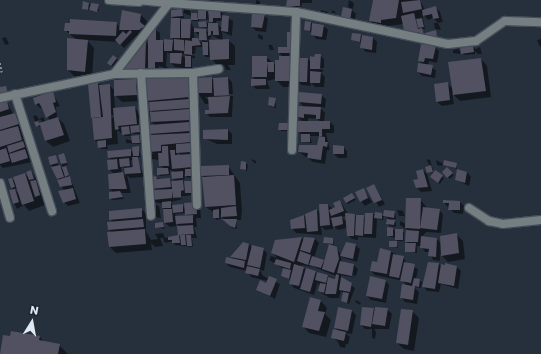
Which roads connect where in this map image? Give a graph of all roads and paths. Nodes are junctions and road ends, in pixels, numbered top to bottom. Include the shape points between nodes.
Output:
1 (109, 0) edge
2 (139, 1) edge
3 (169, 3) junction
4 (296, 12) junction
5 (541, 22) edge
6 (0, 63) edge
7 (218, 69) dead end
8 (2, 73) dead end
9 (141, 73) junction
10 (193, 73) junction
11 (114, 74) junction
12 (15, 94) junction
13 (0, 98) edge
14 (292, 150) dead end
15 (0, 183) edge
16 (197, 205) dead end
17 (469, 208) dead end
18 (52, 211) dead end
19 (151, 216) dead end
20 (10, 218) dead end
21 (541, 220) edge

1 - 2 street
2 - 3 street
3 - 4 street
3 - 11 street
4 - 5 street via 448,44 476,41 505,21
4 - 14 street
6 - 8 path
7 - 10 street
9 - 10 street
9 - 11 street
9 - 19 street
10 - 16 street
11 - 12 street
12 - 13 street
12 - 18 street
15 - 20 street
17 - 21 street via 489,221 503,224

